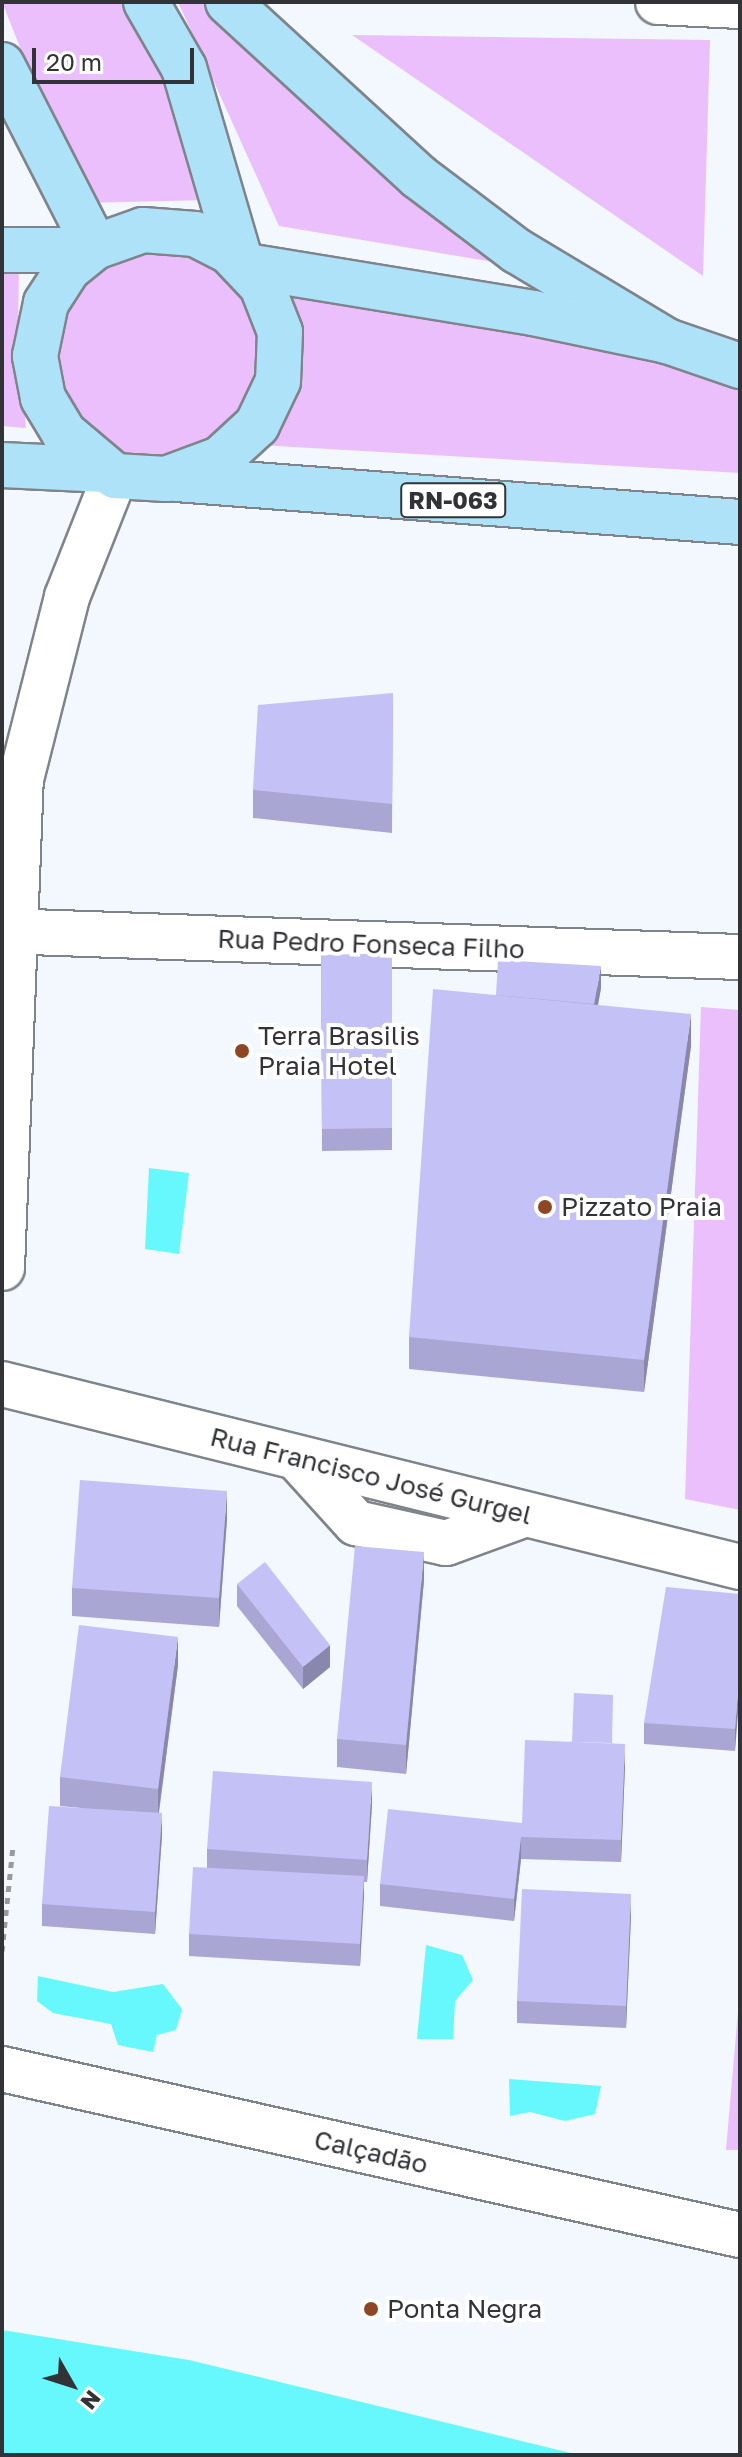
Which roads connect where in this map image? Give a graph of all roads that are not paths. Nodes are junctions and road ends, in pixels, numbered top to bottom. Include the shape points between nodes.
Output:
1 (146, 2) edge
2 (228, 2) edge
3 (658, 2) edge
4 (740, 6) edge
5 (2, 65) edge
6 (92, 249) junction
7 (2, 250) edge
8 (243, 263) junction
9 (667, 341) junction
10 (740, 366) edge
11 (2, 465) edge
12 (110, 473) junction
13 (166, 479) junction
14 (740, 522) edge
15 (8, 932) edge
16 (740, 957) edge
17 (2, 1268) edge
18 (2, 1384) edge
19 (740, 1567) edge
20 (2, 2069) edge
21 (740, 2235) edge

1 - 8 main road, RN-063 via 184,68
2 - 9 main road via 419,177 517,251
3 - 4 street
5 - 6 main road
6 - 7 main road
6 - 8 main road, RN-063 via 131,233 170,230 195,234
6 - 12 main road, RN-063 via 68,269 46,303 35,356 43,398 56,422
8 - 9 main road, RN-063
8 - 13 main road, RN-063 via 278,319 281,356 275,393 240,444 210,464
9 - 10 main road, RN-063
11 - 12 main road
12 - 13 main road, RN-063
12 - 15 street via 67,597 27,752
13 - 14 main road, RN-063
15 - 16 street, Rua Pedro Fonseca Filho
15 - 17 street
18 - 19 street, Rua Francisco José Gurgel
20 - 21 street, Calçadão

